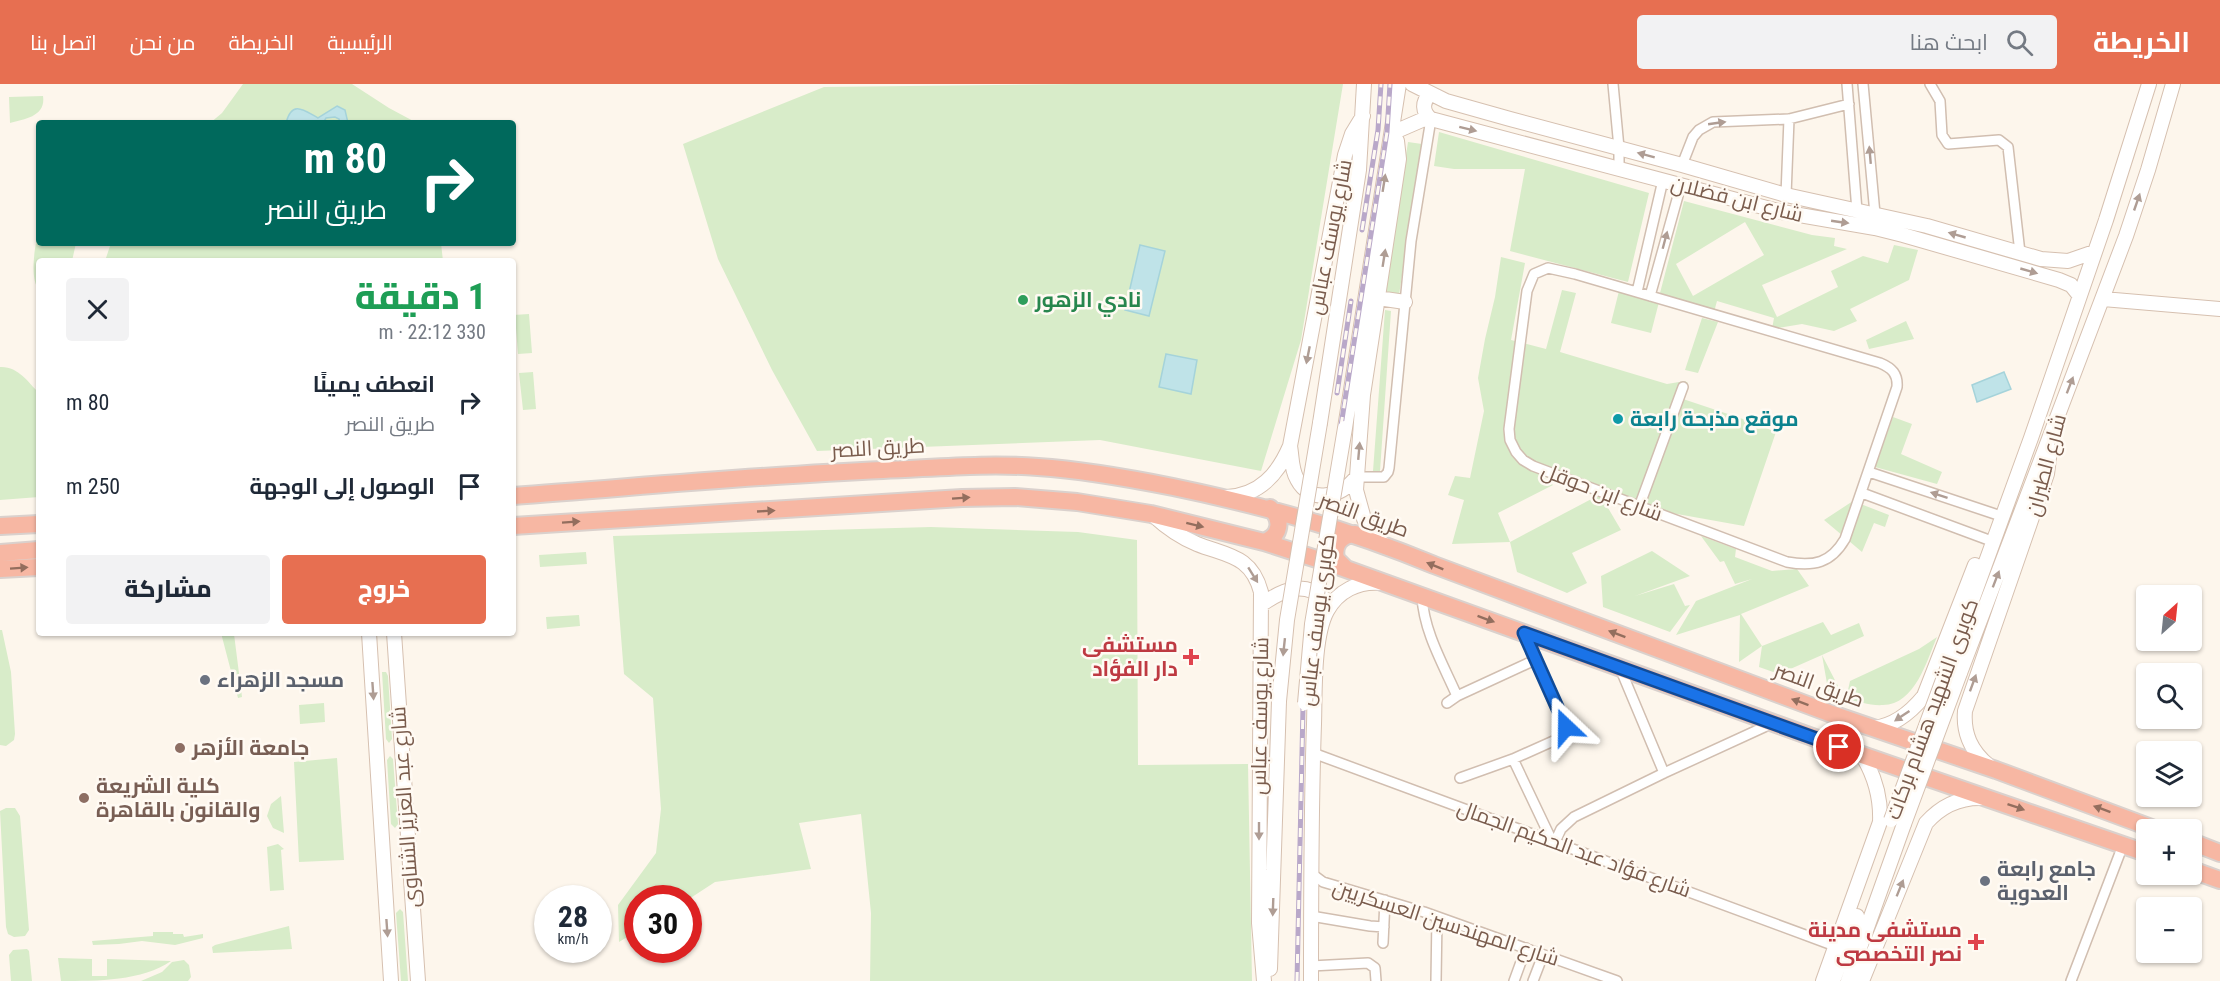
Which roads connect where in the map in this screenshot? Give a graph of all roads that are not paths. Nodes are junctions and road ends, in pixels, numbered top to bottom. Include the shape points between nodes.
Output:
1 (1364, 84) edge
2 (1399, 84) edge
3 (1412, 84) edge
4 (1613, 84) edge
5 (1847, 84) edge
6 (1863, 84) edge
7 (1930, 84) edge
8 (2149, 84) edge
9 (2173, 84) edge
10 (1430, 94) junction
11 (1849, 104) junction
12 (1364, 116) junction
13 (1431, 119) junction
14 (1789, 119) junction
15 (1392, 133) junction
16 (1619, 148) junction
17 (1682, 165) junction
18 (1619, 168) junction
19 (1664, 180) junction
20 (1681, 184) junction
21 (1786, 195) junction
22 (1857, 211) junction
23 (1875, 214) junction
24 (2094, 252) junction
25 (2020, 253) junction
26 (2059, 261) junction
27 (2059, 280) junction
28 (1636, 292) junction
29 (2079, 295) junction
30 (2104, 295) junction
31 (1650, 296) junction
32 (1378, 298) junction
33 (2154, 300) junction
34 (2220, 301) edge
35 (1405, 302) junction
36 (2220, 309) edge
37 (1683, 387) dead end
38 (2031, 438) junction
39 (2049, 439) junction
40 (1290, 446) junction
41 (1869, 472) junction
42 (1357, 477) junction
43 (1862, 493) junction
44 (516, 496) edge
45 (1223, 497) junction
46 (1639, 507) junction
47 (1270, 508) junction
48 (1151, 514) junction
49 (1995, 514) junction
50 (36, 524) edge
51 (0, 526) edge
52 (516, 526) edge
53 (1355, 534) junction
54 (1986, 538) junction
55 (1264, 542) junction
56 (1383, 544) junction
57 (36, 550) edge
58 (0, 553) edge
59 (36, 567) edge
60 (0, 569) edge
61 (1346, 569) junction
62 (1391, 585) junction
63 (1422, 597) junction
64 (1262, 604) junction
65 (1330, 605) junction
66 (1524, 633) junction
67 (369, 636) edge
68 (394, 636) edge
69 (1535, 660) junction
70 (396, 661) junction
71 (371, 663) junction
72 (1620, 668) junction
73 (1954, 671) junction
74 (1457, 696) junction
75 (1924, 696) junction
76 (1447, 703) dead end
77 (1965, 711) junction
78 (1773, 723) junction
79 (1871, 728) junction
80 (1894, 735) junction
81 (401, 750) junction
82 (377, 752) junction
83 (1313, 753) junction
84 (1862, 755) junction
85 (1513, 759) junction
86 (1963, 759) junction
87 (1883, 762) junction
88 (1996, 770) junction
89 (1664, 772) junction
90 (1460, 778) dead end
91 (1960, 788) junction
92 (1994, 800) junction
93 (1891, 822) junction
94 (2136, 822) edge
95 (1924, 829) junction
96 (407, 837) junction
97 (382, 839) junction
98 (1553, 842) junction
99 (2123, 845) junction
100 (2202, 846) edge
101 (2136, 850) edge
102 (2220, 853) edge
103 (1311, 873) junction
104 (2202, 874) edge
105 (2220, 880) edge
106 (411, 898) junction
107 (1385, 900) junction
108 (385, 901) junction
109 (1311, 916) junction
110 (1437, 916) junction
111 (1384, 927) junction
112 (1383, 943) dead end
113 (1835, 946) junction
114 (1526, 948) junction
115 (1543, 955) junction
116 (1311, 966) junction
117 (1606, 979) edge
118 (391, 981) edge
119 (418, 981) edge
120 (1266, 981) edge
121 (1303, 981) edge
122 (1311, 981) edge
123 (1376, 981) edge
124 (1436, 981) edge
125 (1514, 981) edge
126 (1533, 981) edge
127 (1617, 981) edge
128 (1822, 981) edge
129 (1833, 981) edge
130 (1848, 981) edge
131 (1862, 981) edge
132 (2071, 981) edge

1 - 12 main road, شارع يوسف عباس
2 - 15 main road, كوبرى يوسف عباس
3 - 10 main road, شارع ابن فضلان
4 - 16 street
5 - 11 street
23 -> 6 street
7 - 25 street via 1940,101 1942,135 1948,144 1995,140 2008,147
8 - 24 main road, شارع الطيران
30 -> 9 main road, شارع الطيران
10 - 13 main road via 1424,107
10 - 16 main road, شارع ابن فضلان
11 - 14 street
11 - 22 street
12 -> 40 main road, شارع يوسف عباس via 1345,155
12 -> 120 main road, كوبرى يوسف عباس, bridge via 1359,170 1287,620 1279,701 1272,940
13 - 15 main road
13 -> 18 main road, شارع ابن فضلان
13 - 35 street
17 -> 14 street via 1694,137 1705,125
14 - 21 street
32 -> 15 main road via 1399,159
121 -> 15 main road, كوبرى يوسف عباس, bridge via 1305,703 1316,599
17 -> 16 main road, شارع ابن فضلان
16 - 18 street
17 - 21 main road, شارع ابن فضلان
18 - 19 main road, شارع ابن فضلان
19 - 20 main road, شارع ابن فضلان
19 - 28 street
20 -> 27 main road, شارع ابن فضلان via 1782,212 1904,235
31 -> 20 street
21 - 22 main road, شارع ابن فضلان
22 - 23 main road, شارع ابن فضلان
25 -> 23 main road, شارع ابن فضلان
24 - 26 main road, شارع ابن فضلان
24 - 29 main road, شارع الطيران
25 - 26 main road, شارع ابن فضلان
26 - 27 main road via 2065,270
27 - 29 main road, شارع ابن فضلان via 2071,285
28 - 31 street, شارع ابن حوقل
28 - 46 street, شارع ابن حوقل via 1556,269 1534,274 1527,291 1509,429 1510,441 1523,460
29 - 38 main road, شارع الطيران
30 - 33 main road
39 -> 30 main road, شارع الطيران
31 - 41 street, شارع ابن حوقل via 1890,368 1896,374 1897,387
32 - 35 main road
42 -> 32 main road
33 - 34 main road
33 - 36 main road
35 - 42 street via 1388,472 1380,477
37 - 46 street
38 - 49 main road, شارع الطيران via 2015,459
38 - 73 main road, كوبرى الشهيد هشام بركات
73 -> 39 main road, كوبرى الشهيد هشام بركات
77 -> 39 main road, شارع الطيران via 2047,474
40 - 42 main road via 1297,480 1312,493 1338,493
40 - 45 main road, شارع يوسف عباس via 1281,465 1264,484 1248,493
41 - 43 street, شارع ابن حوقل
49 -> 41 street
42 - 56 main road via 1361,512
43 - 46 street, شارع ابن حوقل via 1833,556 1800,564
43 - 54 street
44 - 45 highway, طريق النصر via 815,473 993,465 1091,472
45 - 47 highway, طريق النصر
47 - 53 highway, طريق النصر
47 - 55 highway via 1279,527
52 -> 48 highway via 986,497 1077,502
48 -> 55 highway
48 -> 64 main road, شارع يوسف عباس via 1186,539 1246,564 1258,582
49 - 54 main road, شارع الطيران
50 - 51 highway
53 - 56 highway, طريق النصر
53 - 61 highway via 1342,538 1336,546 1336,559
54 - 75 main road, شارع الطيران
55 - 61 highway
79 -> 56 highway, طريق النصر
57 - 58 highway
60 -> 59 highway
61 - 62 highway
62 - 63 highway
62 - 65 main road via 1358,585
63 -> 66 highway
63 - 74 street via 1423,614
64 - 65 main road via 1286,590 1300,588 1320,595
64 -> 120 main road, شارع يوسف عباس via 1259,923
65 - 83 main road via 1323,619 1317,652
66 - 69 street
66 - 72 highway
67 - 71 main road, شارع عبد العزيز الشناوى
68 - 70 main road, شارع عبد العزيز الشناوى
69 - 74 street
69 - 85 street via 1565,722 1565,731 1560,738
70 - 71 main road
70 - 81 main road, شارع عبد العزيز الشناوى
71 -> 82 main road, شارع عبد العزيز الشناوى
72 - 78 highway
72 - 89 street
73 - 93 main road, كوبرى الشهيد هشام بركات, bridge
74 - 76 street
75 - 77 main road via 1928,712 1936,718 1952,720
75 -> 79 main road, شارع الطيران via 1897,720
77 - 88 main road, شارع الطيران via 1966,734 1973,749
78 - 84 highway
78 - 89 street
79 - 80 highway, طريق النصر
80 - 86 highway, طريق النصر
80 - 87 highway via 1899,751
81 - 82 main road
81 - 96 main road, شارع عبد العزيز الشناوى
82 - 97 main road, شارع عبد العزيز الشناوى
83 - 98 street, شارع فؤاد عبد الحكيم الجمال
83 - 103 main road
84 - 87 highway
84 - 93 main road via 1875,782 1880,810
85 - 90 street
85 - 98 street
86 - 88 highway, طريق النصر
86 - 91 highway via 1952,770 1952,780
87 - 91 highway
94 -> 88 highway, طريق النصر
89 - 98 street via 1567,822
91 - 92 highway
92 - 95 main road via 1970,798 1952,803 1937,812
92 -> 99 highway
93 - 95 main road via 1883,815 1896,805 1905,805 1919,813
93 - 113 main road
93 - 129 main road, كوبرى الشهيد هشام بركات
93 - 130 main road, كوبرى الشهيد هشام بركات
131 -> 95 main road
96 - 97 main road
96 - 106 main road, شارع عبد العزيز الشناوى
97 - 108 main road, شارع عبد العزيز الشناوى
98 - 113 street, شارع فؤاد عبد الحكيم الجمال
99 - 101 highway
99 - 132 street
100 - 102 highway
103 - 107 street, شارع المهندسين العسكريين via 1323,882
103 - 109 main road
104 - 105 highway
106 - 108 main road
106 - 119 main road, شارع عبد العزيز الشناوى
107 - 110 street, شارع المهندسين العسكريين
107 - 111 street
108 -> 118 main road, شارع عبد العزيز الشناوى
109 - 111 street
109 - 116 main road
110 - 114 street, شارع المهندسين العسكريين
110 - 124 street
111 - 112 street
113 - 128 main road
114 - 115 street, شارع المهندسين العسكريين
114 - 125 street
115 - 117 street, شارع المهندسين العسكريين
115 - 126 street
116 - 122 main road
116 - 123 street via 1368,963 1375,968
117 - 127 street, شارع المهندسين العسكريين

